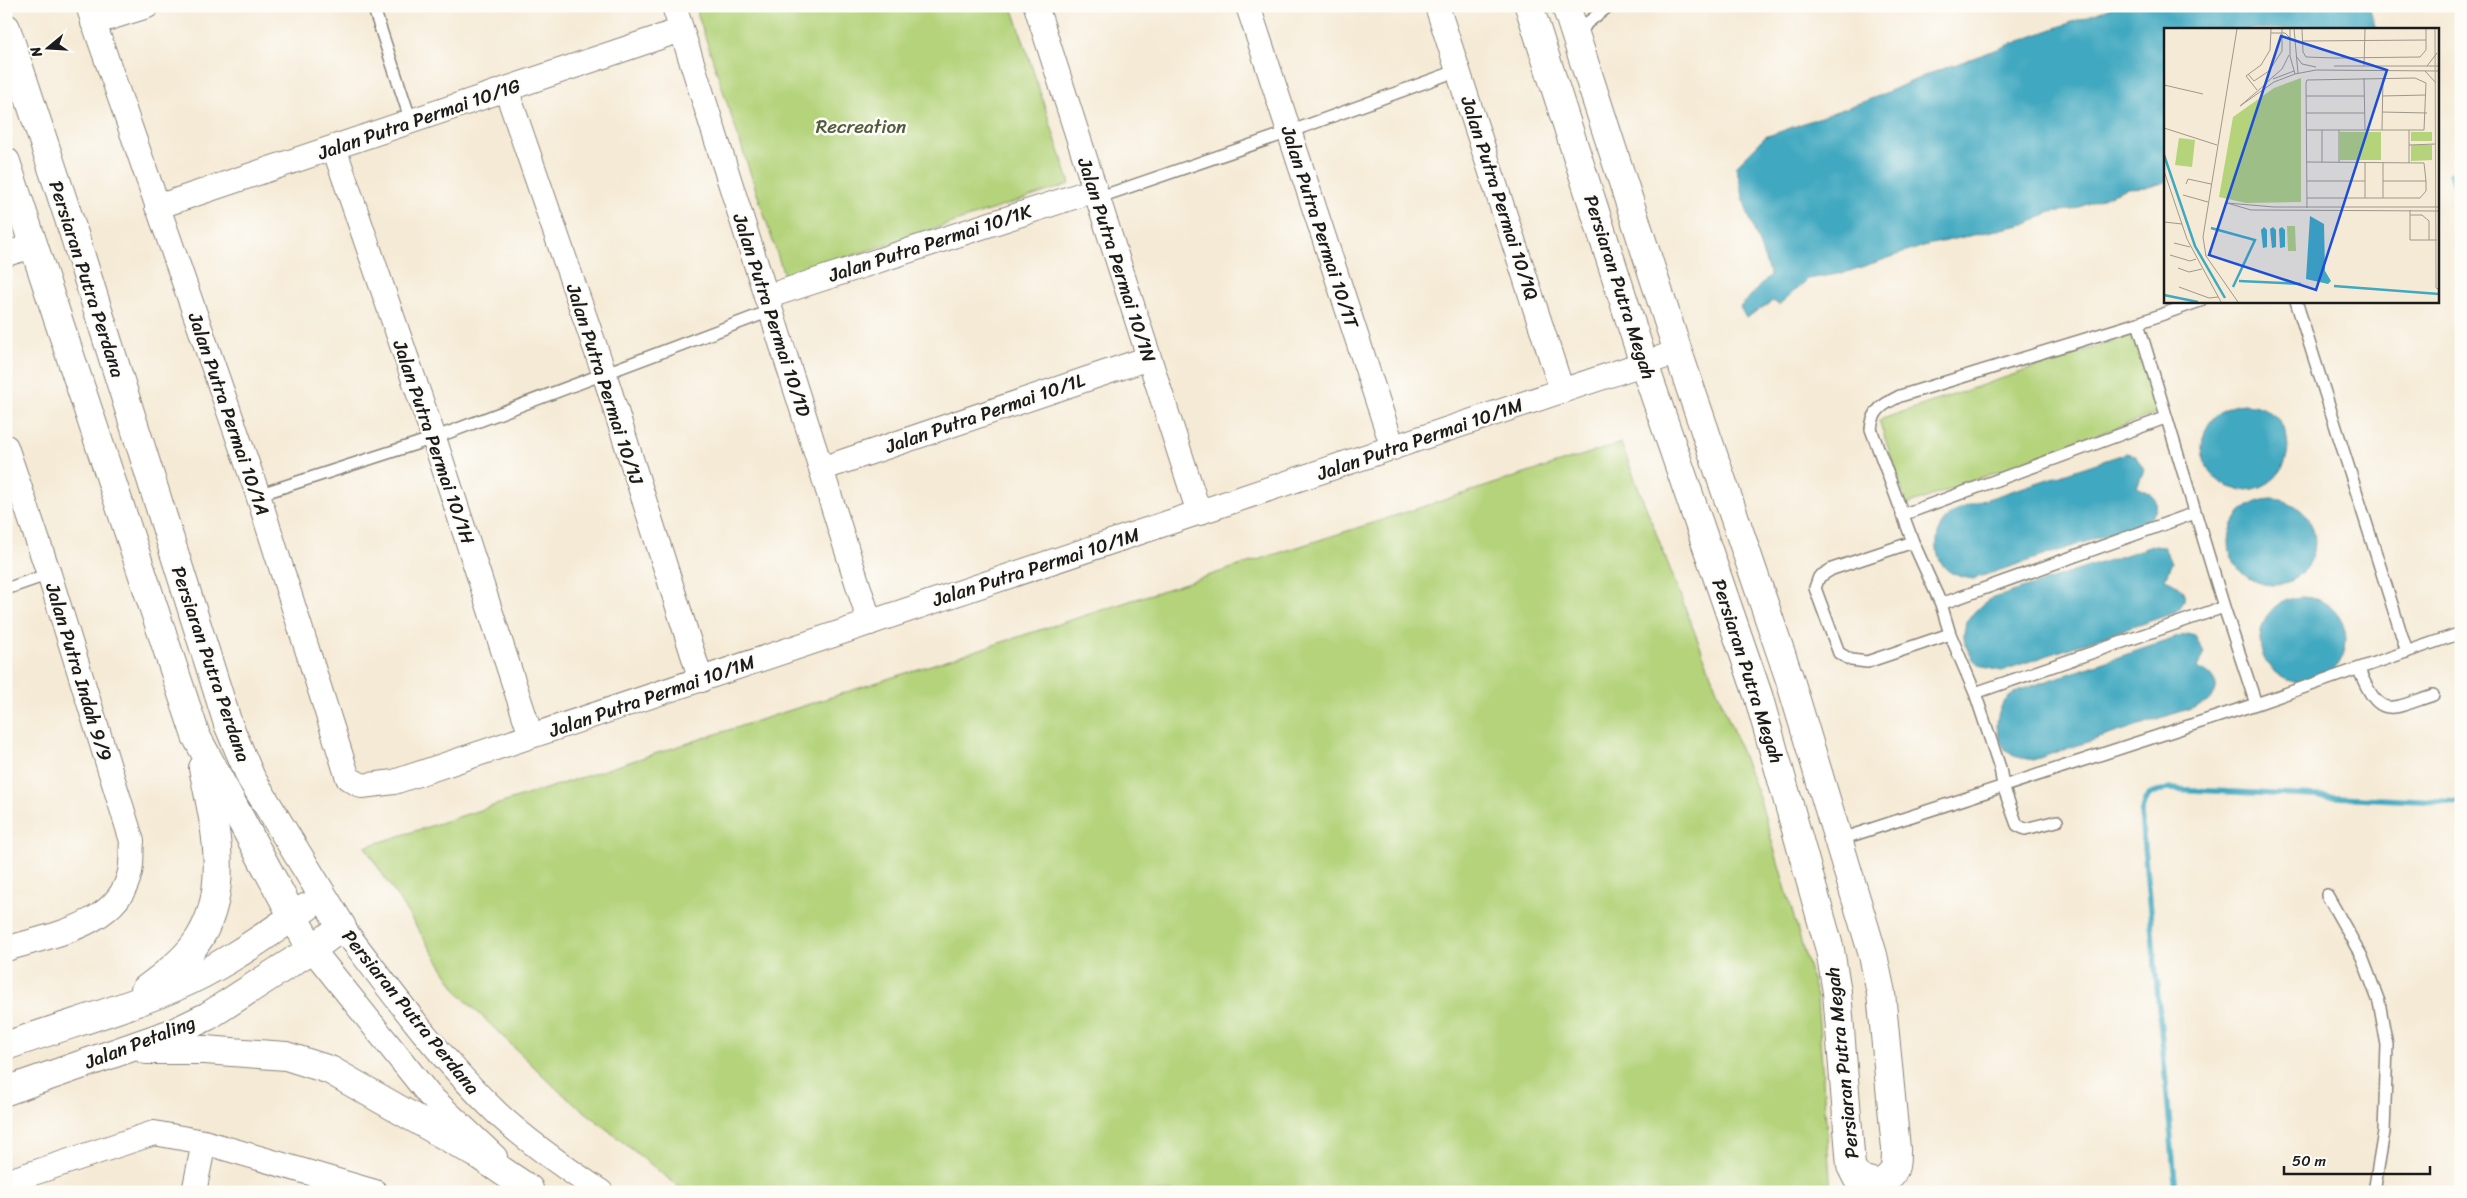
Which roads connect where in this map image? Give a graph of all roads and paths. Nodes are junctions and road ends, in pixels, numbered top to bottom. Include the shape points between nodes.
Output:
1 (147, 6) edge
2 (373, 6) edge
3 (674, 6) edge
4 (1036, 6) edge
5 (1248, 6) edge
6 (1437, 6) edge
7 (1529, 6) edge
8 (1566, 6) edge
9 (1607, 7) edge
10 (90, 14) edge
11 (6, 28) edge
12 (681, 30) junction
13 (1576, 39) junction
14 (1459, 70) junction
15 (506, 89) junction
16 (411, 121) junction
17 (1289, 132) junction
18 (334, 148) junction
19 (6, 162) edge
20 (1096, 194) junction
21 (157, 207) junction
22 (33, 246) junction
23 (6, 254) edge
24 (2197, 302) edge
25 (2296, 302) edge
26 (768, 304) junction
27 (2138, 323) junction
28 (1678, 352) junction
29 (1149, 358) junction
30 (1644, 364) junction
31 (604, 374) junction
32 (1562, 391) junction
33 (2166, 418) junction
34 (434, 438) junction
35 (6, 447) edge
36 (1393, 448) junction
37 (821, 469) junction
38 (258, 495) junction
39 (1199, 513) junction
40 (2195, 513) junction
41 (1902, 515) junction
42 (1913, 542) junction
43 (49, 574) junction
44 (6, 589) edge
45 (1941, 604) junction
46 (2224, 607) junction
47 (870, 623) junction
48 (2461, 633) edge
49 (1950, 634) junction
50 (2407, 652) junction
51 (2359, 670) junction
52 (701, 680) junction
53 (1975, 693) junction
54 (2433, 695) dead end
55 (2256, 704) junction
56 (196, 736) junction
57 (531, 736) junction
58 (394, 782) joint
59 (2002, 786) junction
60 (2056, 821) dead end
61 (1838, 840) junction
62 (2327, 895) dead end
63 (322, 897) junction
64 (293, 917) junction
65 (342, 927) junction
66 (6, 949) edge
67 (312, 949) junction
68 (112, 1011) junction
69 (6, 1046) edge
70 (124, 1050) junction
71 (6, 1091) edge
72 (204, 1142) junction
73 (6, 1182) edge
74 (531, 1190) edge
75 (194, 1192) edge
76 (375, 1192) edge
77 (601, 1192) edge
78 (2374, 1192) edge

1 - 10 street
2 - 16 lane
3 - 12 street, Jalan Putra Permai 10/1D
4 - 20 street, Jalan Putra Permai 10/1N
5 - 17 street, Jalan Putra Permai 10/1T
6 - 14 street, Jalan Putra Permai 10/1Q
7 - 30 main road, Persiaran Putra Megah
8 - 13 main road, Persiaran Putra Megah
9 - 13 lane via 1587,24
10 - 21 street, Jalan Putra Permai 10/1A
11 - 63 main road, Persiaran Putra Perdana via 228,724 251,778
12 - 15 street, Jalan Putra Permai 10/1G
12 - 26 street, Jalan Putra Permai 10/1D
13 - 28 main road, Persiaran Putra Megah
14 - 17 lane
14 - 32 street, Jalan Putra Permai 10/1Q
15 - 16 street, Jalan Putra Permai 10/1G
15 - 31 street, Jalan Putra Permai 10/1J
16 - 18 street, Jalan Putra Permai 10/1G
17 - 20 lane
17 - 36 street, Jalan Putra Permai 10/1T
18 - 21 street, Jalan Putra Permai 10/1G
18 - 34 street, Jalan Putra Permai 10/1H
19 - 22 main road, Persiaran Putra Perdana
20 - 26 street, Jalan Putra Permai 10/1K
20 - 29 street, Jalan Putra Permai 10/1N
21 - 38 street, Jalan Putra Permai 10/1A
22 - 23 street
22 - 56 main road, Persiaran Putra Perdana
24 - 27 lane
25 - 50 lane
26 - 31 lane
26 - 37 street, Jalan Putra Permai 10/1D
27 - 33 lane
27 - 41 lane via 1900,396 1881,405 1872,417 1871,429
28 - 30 street, Jalan Putra Permai 10/1M
28 - 61 main road, Persiaran Putra Megah via 1790,680
29 - 37 street, Jalan Putra Permai 10/1L
29 - 39 street, Jalan Putra Permai 10/1N
30 - 32 street, Jalan Putra Permai 10/1M
30 - 61 main road, Persiaran Putra Megah via 1758,695 1824,924 1837,992 1851,1166 1857,1178 1879,1184 1891,1177 1896,1164 1881,993 1864,923
31 - 34 lane
31 - 52 street, Jalan Putra Permai 10/1J
32 - 36 street, Jalan Putra Permai 10/1M
33 - 40 lane
33 - 41 lane
34 - 38 lane
34 - 57 street, Jalan Putra Permai 10/1H
35 - 43 street, Jalan Putra Indah 9/9
36 - 39 street, Jalan Putra Permai 10/1M
37 - 47 street, Jalan Putra Permai 10/1D
38 - 58 street, Jalan Putra Permai 10/1A via 348,778 362,786
39 - 47 street, Jalan Putra Permai 10/1M
40 - 45 lane
40 - 46 lane
41 - 42 lane
42 - 45 lane
42 - 49 lane via 1832,569 1819,577 1815,588 1839,653 1851,660 1867,662
43 - 44 lane
43 - 66 street, Jalan Putra Indah 9/9 via 132,842 130,873 119,898 104,913 88,922
45 - 49 lane
46 - 53 lane
46 - 55 lane
47 - 52 street, Jalan Putra Permai 10/1M
48 - 50 lane
49 - 53 lane
50 - 51 lane
51 - 54 lane via 2369,694 2381,705 2392,709
51 - 55 lane
52 - 57 street, Jalan Putra Permai 10/1M
53 - 59 lane via 2000,768
55 - 59 lane
56 - 64 main road, Persiaran Putra Perdana
56 - 68 main road via 216,828 219,861 209,920 194,946 170,970
57 - 58 street, Jalan Putra Permai 10/1M
59 - 60 lane via 2017,825 2025,829
59 - 61 lane
62 - 78 lane via 2362,957 2379,1002 2387,1045 2384,1132
63 - 64 main road, Jalan Petaling
63 - 65 main road, Persiaran Putra Perdana
64 - 67 main road, Persiaran Putra Perdana
64 - 68 main road, Jalan Petaling via 228,959 174,988
65 - 67 main road, Jalan Petaling
65 - 77 street, Persiaran Putra Perdana via 441,1054 498,1114 562,1166
67 - 70 main road, Jalan Petaling via 208,1016
67 - 74 street, Persiaran Putra Perdana via 429,1095
68 - 69 main road, Jalan Petaling
70 - 71 main road, Jalan Petaling
70 - 74 main road via 205,1050 286,1056 330,1070 476,1154
72 - 73 street via 154,1133
72 - 75 street
72 - 76 street

